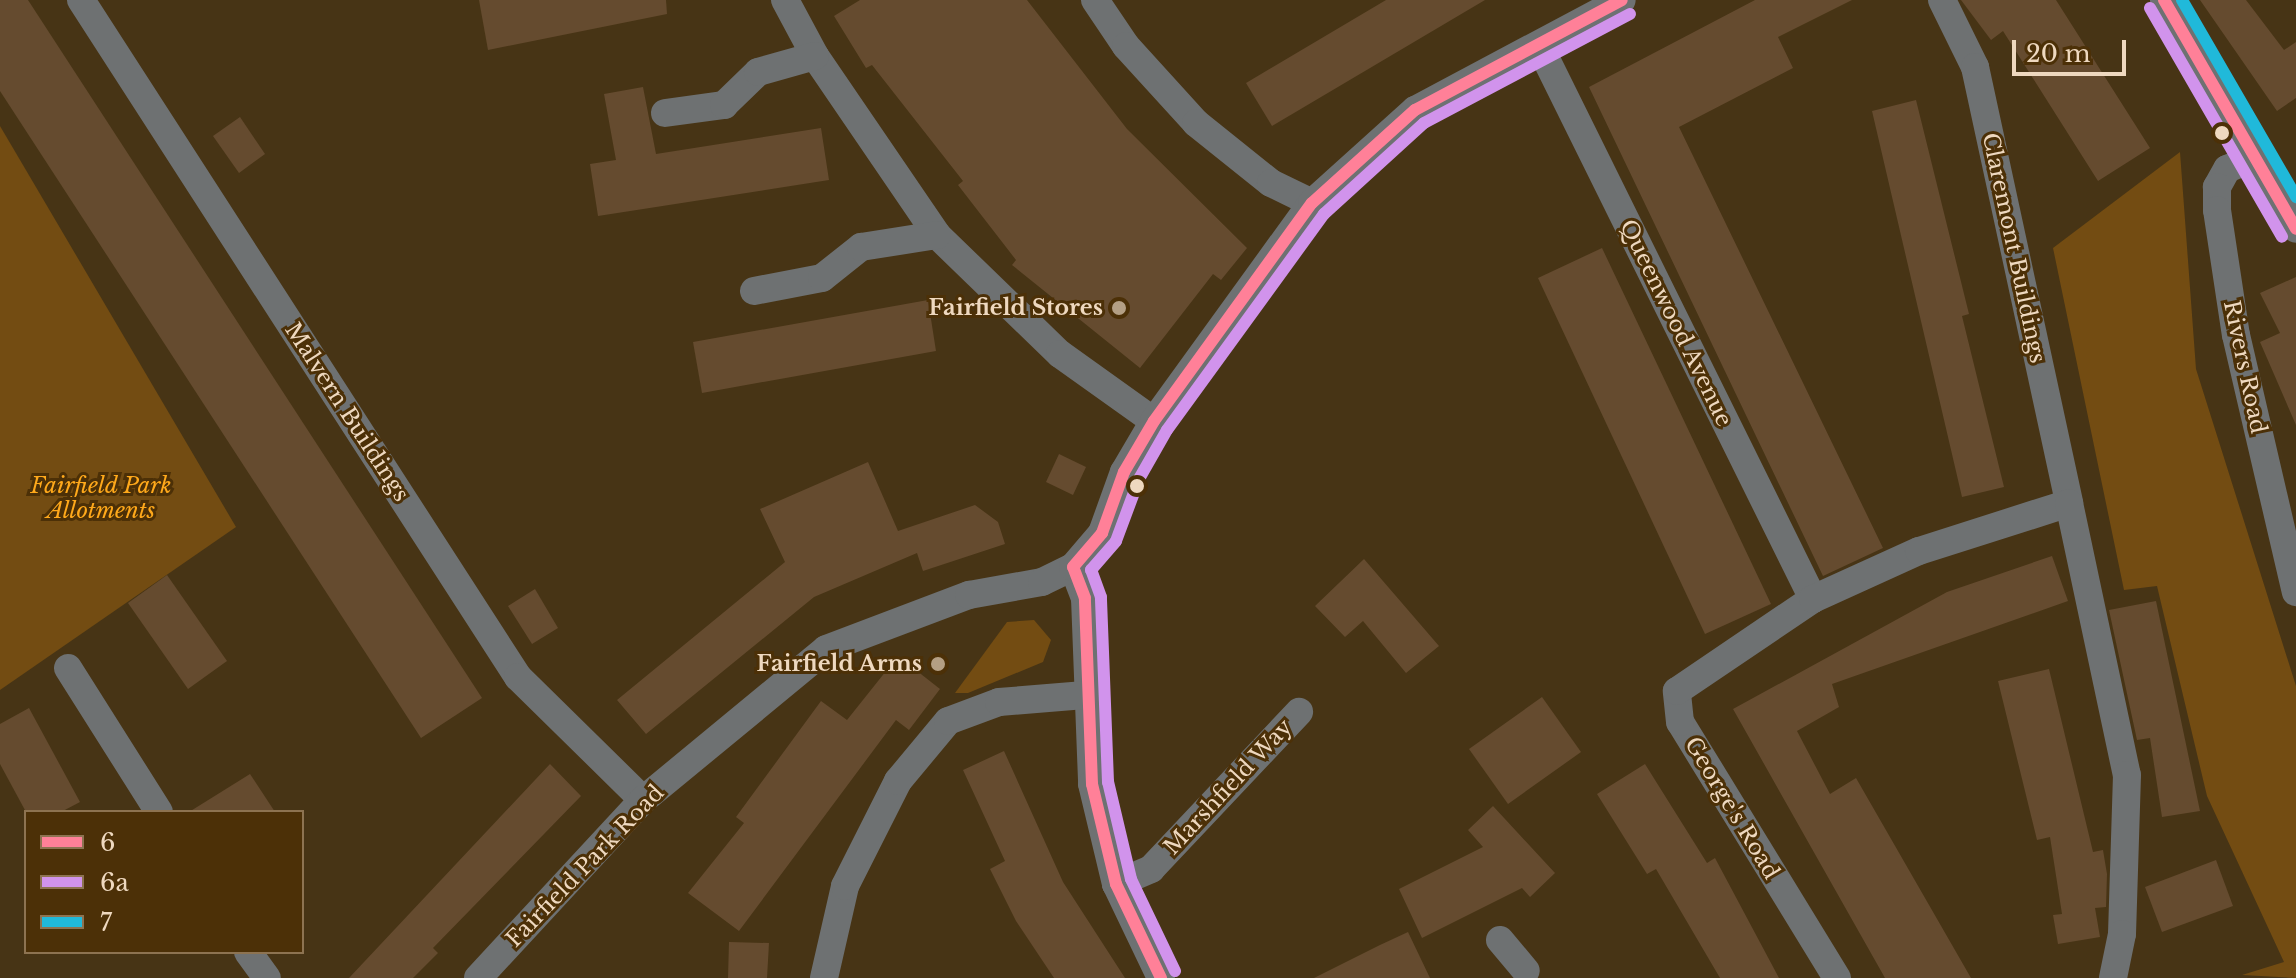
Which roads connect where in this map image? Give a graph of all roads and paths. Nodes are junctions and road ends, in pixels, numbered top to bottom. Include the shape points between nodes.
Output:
1 (81, 0) edge
2 (785, 0) edge
3 (1095, 0) edge
4 (1622, 0) edge
5 (1942, 0) edge
6 (2164, 0) edge
7 (1583, 9) edge
8 (1540, 47) junction
9 (815, 56) junction
10 (665, 113) dead end
11 (2253, 158) junction
12 (2288, 199) edge
13 (1312, 203) junction
14 (2296, 229) edge
15 (937, 235) junction
16 (754, 291) dead end
17 (1154, 421) junction
18 (2069, 503) junction
19 (1073, 567) junction
20 (2296, 592) edge
21 (1813, 599) junction
22 (68, 668) dead end
23 (1085, 695) junction
24 (1299, 712) dead end
25 (643, 800) junction
26 (158, 810) edge
27 (1116, 884) junction
28 (1500, 940) dead end
29 (249, 954) edge
30 (1529, 968) edge
31 (267, 978) edge
32 (478, 978) edge
33 (824, 978) edge
34 (1161, 978) edge
35 (1837, 978) edge
36 (2113, 978) edge

1 - 25 street, Malvern Buildings via 518,677
2 - 9 street
3 - 13 street via 1126,46 1196,123 1271,183
4 - 7 street
5 - 18 street, Claremont Buildings via 1975,67
6 - 11 street
7 - 8 street
8 - 13 street via 1415,110
8 - 21 street, Queenwood Avenue
9 - 10 street via 758,72 724,105
9 - 15 street
11 - 12 street
11 - 20 street, Rivers Road via 2227,169 2217,187 2217,210 2236,335
12 - 14 street
13 - 17 street
15 - 16 street via 861,247 822,278
15 - 17 street via 1060,354
17 - 19 street via 1124,472 1102,533
18 - 21 street via 1919,551
18 - 36 street, Claremont Buildings via 2127,775 2122,934
19 - 23 street via 1085,598
19 - 25 street, Fairfield Park Road via 1042,582 969,595 826,649
21 - 35 street, George's Road via 1677,691 1680,722
22 - 26 street
23 - 27 street via 1092,784
23 - 33 street via 999,702 948,721 898,781 845,886
24 - 27 street, Marshfield Way via 1151,869
25 - 32 street, Fairfield Park Road
27 - 34 street
28 - 30 street
29 - 31 street

